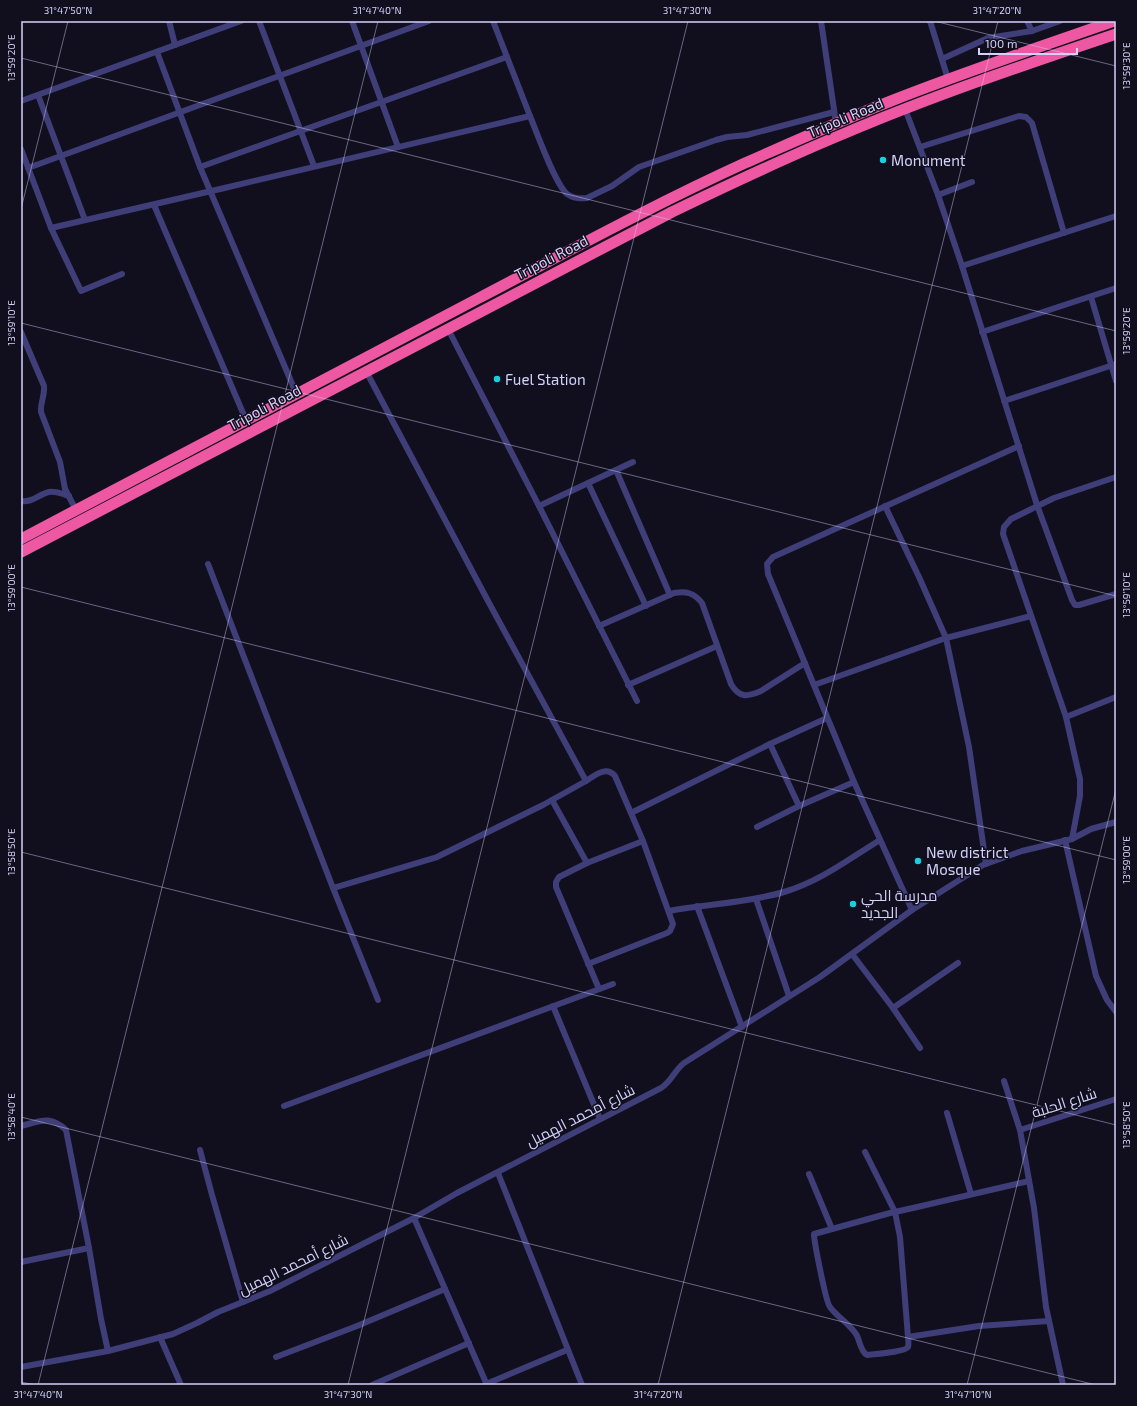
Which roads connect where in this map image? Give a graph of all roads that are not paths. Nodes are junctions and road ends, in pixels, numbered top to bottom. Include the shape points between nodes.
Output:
1 (169, 21) edge
2 (240, 21) edge
3 (259, 21) edge
4 (352, 21) edge
5 (429, 21) edge
6 (493, 21) edge
7 (821, 21) edge
8 (930, 21) edge
9 (1027, 21) edge
10 (1060, 21) edge
11 (1114, 21) edge
12 (1032, 31) junction
13 (1116, 34) edge
14 (175, 45) junction
15 (361, 46) junction
16 (157, 52) junction
17 (507, 57) junction
18 (942, 59) junction
19 (280, 76) junction
20 (948, 79) junction
21 (38, 95) junction
22 (21, 101) edge
23 (382, 102) junction
24 (905, 109) junction
25 (834, 112) junction
26 (180, 113) junction
27 (530, 116) junction
28 (836, 123) junction
29 (300, 131) junction
30 (398, 147) junction
31 (920, 147) junction
32 (21, 149) edge
33 (61, 156) junction
34 (314, 166) junction
35 (200, 167) junction
36 (28, 168) junction
37 (972, 182) dead end
38 (210, 191) junction
39 (938, 195) junction
40 (154, 205) junction
41 (1116, 216) edge
42 (85, 220) junction
43 (51, 228) junction
44 (1064, 233) junction
45 (962, 266) junction
46 (122, 274) dead end
47 (1116, 288) edge
48 (1091, 297) junction
49 (448, 329) junction
50 (21, 332) edge
51 (982, 332) junction
52 (1114, 364) edge
53 (366, 371) junction
54 (1116, 381) edge
55 (296, 393) junction
56 (1004, 401) junction
57 (246, 420) junction
58 (1019, 446) junction
59 (633, 462) dead end
60 (616, 470) junction
61 (1116, 477) edge
62 (588, 483) junction
63 (69, 496) junction
64 (21, 501) edge
65 (539, 506) junction
66 (885, 506) junction
67 (1037, 506) junction
68 (76, 510) junction
69 (21, 539) edge
70 (21, 552) edge
71 (208, 564) dead end
72 (1116, 594) edge
73 (670, 595) junction
74 (646, 606) junction
75 (1031, 616) junction
76 (599, 626) junction
77 (946, 638) junction
78 (718, 646) junction
79 (805, 663) junction
80 (628, 685) junction
81 (814, 685) junction
82 (1116, 697) edge
83 (636, 701) dead end
84 (1066, 717) junction
85 (827, 718) junction
86 (770, 744) junction
87 (586, 781) junction
88 (854, 782) junction
89 (552, 800) junction
90 (799, 806) junction
91 (631, 813) junction
92 (1116, 822) edge
93 (757, 827) dead end
94 (1072, 839) junction
95 (880, 840) junction
96 (1065, 840) junction
97 (643, 841) junction
98 (587, 863) junction
99 (986, 864) junction
100 (333, 888) junction
101 (756, 899) junction
102 (697, 906) junction
103 (912, 910) junction
104 (670, 911) junction
105 (852, 954) junction
106 (958, 963) dead end
107 (588, 964) junction
108 (613, 984) dead end
109 (599, 989) junction
110 (789, 996) junction
111 (378, 1000) dead end
112 (552, 1006) junction
113 (893, 1008) junction
114 (1116, 1012) edge
115 (742, 1027) junction
116 (920, 1048) dead end
117 (1004, 1081) dead end
118 (1116, 1099) edge
119 (284, 1106) dead end
120 (947, 1113) dead end
121 (600, 1119) junction
122 (21, 1126) edge
123 (1020, 1130) junction
124 (200, 1150) dead end
125 (865, 1152) dead end
126 (498, 1173) junction
127 (809, 1174) dead end
128 (1029, 1181) junction
129 (971, 1194) junction
130 (895, 1212) junction
131 (414, 1218) junction
132 (832, 1229) junction
133 (90, 1248) junction
134 (21, 1262) edge
135 (445, 1289) junction
136 (243, 1302) junction
137 (1049, 1321) junction
138 (160, 1337) junction
139 (908, 1337) junction
140 (469, 1343) junction
141 (567, 1350) junction
142 (108, 1351) junction
143 (276, 1357) dead end
144 (21, 1367) edge
145 (487, 1384) edge
146 (181, 1385) edge
147 (372, 1385) edge
148 (582, 1385) edge
149 (1063, 1385) edge

1 - 14 street
2 - 14 street
3 - 19 street
4 - 15 street
5 - 15 street
6 - 17 street
7 - 25 street
8 - 18 street
9 - 12 street
10 - 12 street
11 - 20 highway
12 - 18 street via 988,38
13 - 24 highway, Tripoli Road
14 - 16 street
15 - 19 street
15 - 23 street
16 - 21 street
16 - 26 street
17 - 23 street
17 - 27 street
18 - 20 street
19 - 26 street
19 - 29 street
20 - 28 highway
21 - 22 street
21 - 33 street
23 - 29 street
23 - 30 street
24 - 31 street
24 - 49 highway, Tripoli Road via 769,166 672,212
25 - 27 street via 747,135 723,138 639,168 612,186 583,199 570,196 563,190
25 - 28 street
26 - 33 street
26 - 35 street
27 - 30 street
28 - 55 highway via 667,200
29 - 34 street
29 - 35 street
30 - 34 street
31 - 39 street
31 - 44 street via 1019,116 1026,117 1032,123
32 - 36 street
33 - 36 street
33 - 42 street
34 - 38 street
35 - 38 street
36 - 43 street
37 - 39 street
38 - 40 street
38 - 55 street
39 - 45 street
40 - 42 street
40 - 57 street
41 - 44 street
42 - 43 street
43 - 46 street via 81,290
44 - 45 street
45 - 51 street
47 - 48 street
48 - 51 street
48 - 52 street
49 - 53 highway, Tripoli Road
49 - 65 street
50 - 63 street via 44,386 41,412 60,462
51 - 56 street
52 - 54 street
52 - 56 street
53 - 70 highway, Tripoli Road
53 - 87 street
55 - 57 highway
56 - 58 street
57 - 68 highway
58 - 66 street
58 - 67 street
59 - 60 street
60 - 62 street
60 - 73 street
61 - 67 street
62 - 65 street
62 - 74 street
63 - 64 street via 50,492
63 - 68 street
65 - 76 street
66 - 77 street
66 - 79 street via 773,557 767,564 768,574
67 - 72 street via 1074,604 1079,605
67 - 75 street via 1011,519 1004,527 1003,534
68 - 69 highway
71 - 100 street
73 - 74 street
73 - 78 street via 683,592 697,597 702,603
74 - 76 street
75 - 77 street
75 - 84 street
76 - 80 street
77 - 81 street
77 - 99 street via 969,747
78 - 79 street via 735,691 746,696 761,692
78 - 80 street
79 - 81 street
80 - 83 street
81 - 85 street
82 - 84 street
84 - 94 street via 1080,779 1080,796
85 - 86 street
85 - 88 street
86 - 90 street
86 - 91 street
87 - 89 street
87 - 91 street via 603,771 613,773
88 - 90 street
88 - 95 street
89 - 98 street
89 - 100 street via 437,857
90 - 93 street
91 - 97 street
92 - 94 street, شارع أمحمد الهميل
94 - 96 street, شارع أمحمد الهميل
95 - 101 street via 814,881
95 - 103 street
96 - 99 street, شارع أمحمد الهميل
96 - 114 street via 1096,976 1107,1000
97 - 98 street
97 - 104 street
98 - 107 street via 559,877 556,885
99 - 103 street, شارع أمحمد الهميل
100 - 111 street
101 - 102 street
101 - 110 street
102 - 104 street
102 - 115 street
103 - 105 street, شارع أمحمد الهميل
104 - 107 street via 673,924 667,933
105 - 110 street, شارع أمحمد الهميل
105 - 113 street
106 - 113 street
107 - 109 street
108 - 109 street
109 - 112 street
110 - 115 street, شارع أمحمد الهميل
112 - 119 street
112 - 121 street
113 - 116 street
115 - 121 street, شارع أمحمد الهميل via 684,1063 661,1088
117 - 123 street
118 - 123 street, شارع الحلبة
120 - 129 street
121 - 126 street, شارع أمحمد الهميل
122 - 133 street via 52,1120 66,1130
123 - 128 street
124 - 136 street
125 - 130 street
126 - 131 street, شارع أمحمد الهميل
126 - 141 street
127 - 132 street
128 - 129 street
128 - 137 street
129 - 130 street
130 - 132 street
130 - 139 street via 900,1236
131 - 135 street
131 - 136 street, شارع أمحمد الهميل via 270,1291
132 - 139 street via 814,1235 828,1306 853,1330 867,1355 906,1348
133 - 134 street
133 - 142 street
135 - 140 street
135 - 143 street
136 - 138 street, شارع أمحمد الهميل
137 - 139 street via 979,1326
137 - 149 street
138 - 142 street, شارع أمحمد الهميل
138 - 146 street
140 - 145 street
140 - 147 street
141 - 145 street
141 - 148 street
142 - 144 street, شارع أمحمد الهميل

